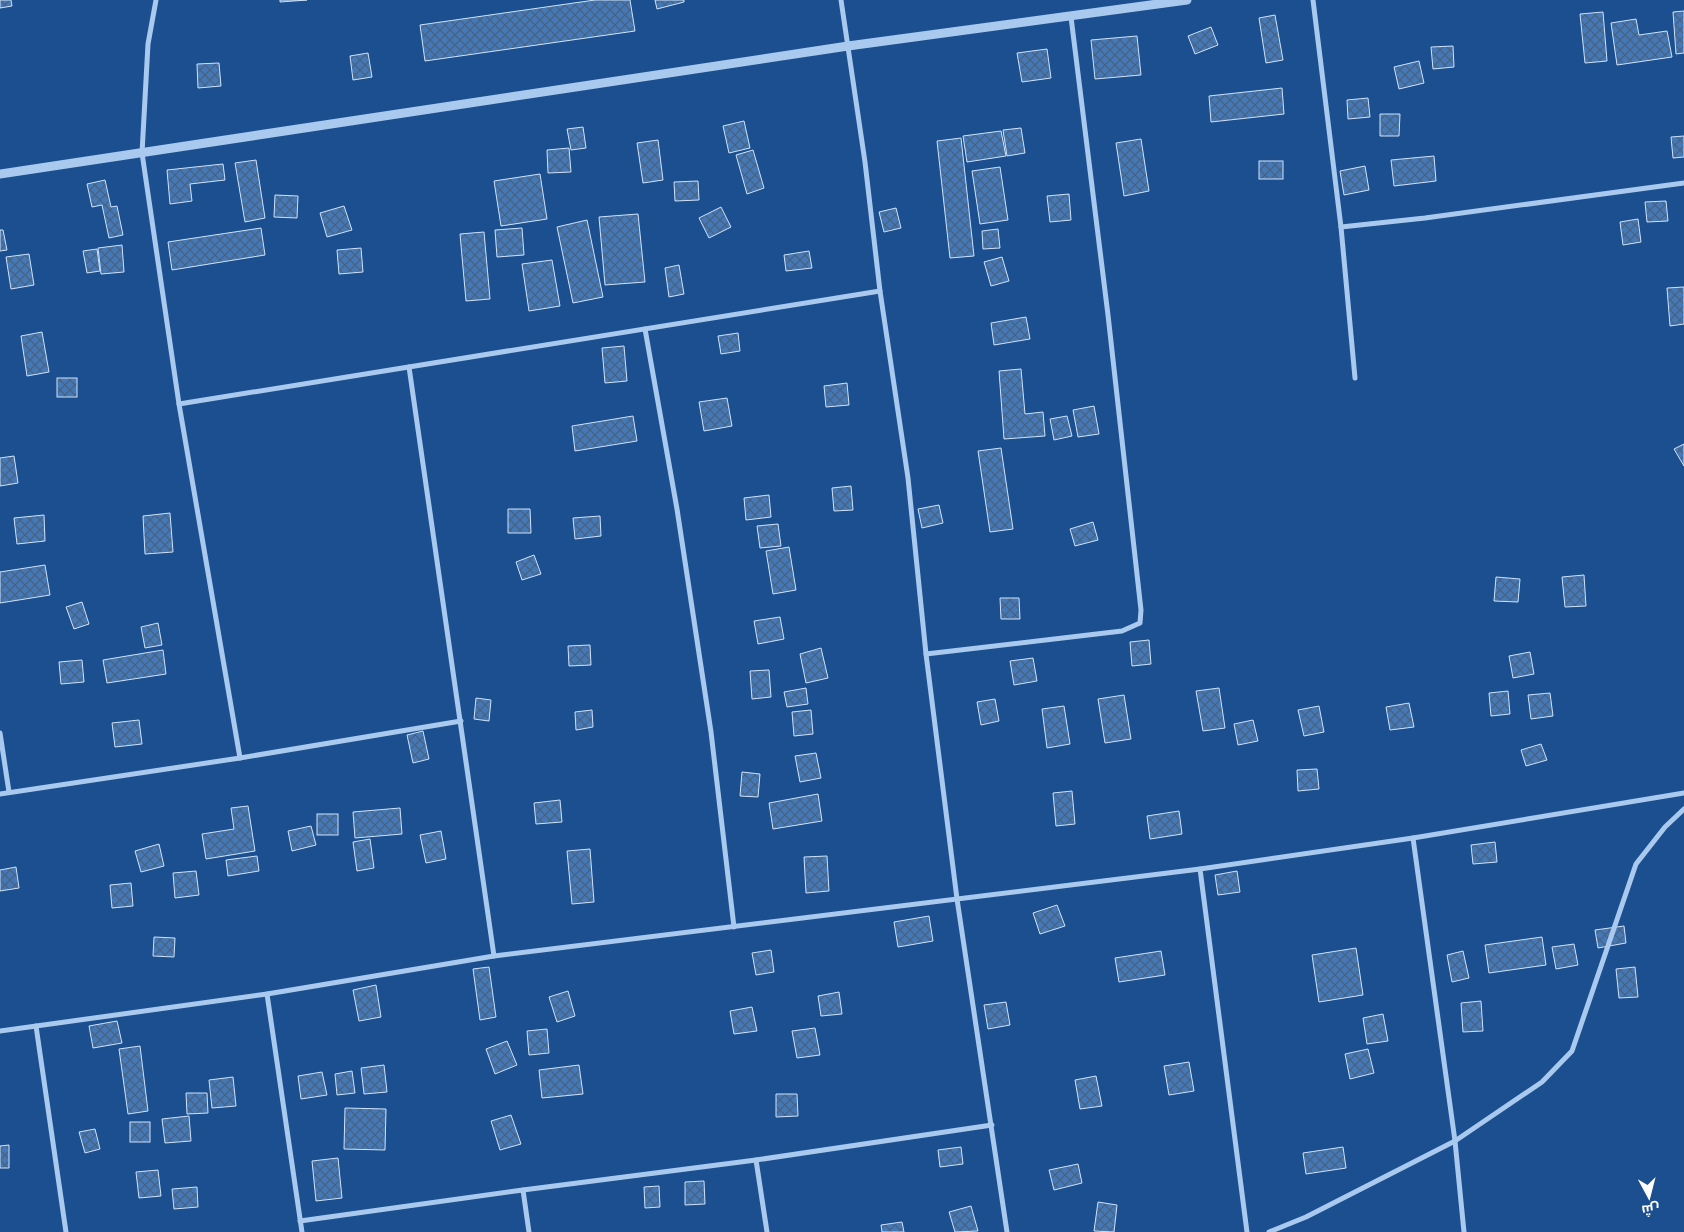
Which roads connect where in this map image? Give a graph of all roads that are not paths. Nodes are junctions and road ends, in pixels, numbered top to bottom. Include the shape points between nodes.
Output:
1 (156, 0) edge
2 (841, 0) edge
3 (1188, 0) edge
4 (1313, 0) edge
5 (1071, 17) junction
6 (848, 46) junction
7 (142, 153) junction
8 (0, 174) edge
9 (1684, 183) edge
10 (1341, 227) junction
11 (880, 290) junction
12 (645, 329) junction
13 (409, 367) junction
14 (1355, 378) dead end
15 (179, 404) junction
16 (926, 654) junction
17 (461, 721) junction
18 (0, 733) edge
19 (240, 758) junction
20 (9, 792) junction
21 (1684, 793) edge
22 (0, 794) edge
23 (1684, 809) edge
24 (1413, 838) junction
25 (1200, 869) junction
26 (957, 899) junction
27 (734, 927) junction
28 (494, 956) junction
29 (267, 994) junction
30 (36, 1026) junction
31 (0, 1031) edge
32 (992, 1125) junction
33 (1455, 1141) junction
34 (756, 1160) junction
35 (523, 1190) junction
36 (300, 1221) junction
37 (66, 1232) edge
38 (302, 1232) edge
39 (529, 1232) edge
40 (767, 1232) edge
41 (1007, 1232) edge
42 (1247, 1232) edge
43 (1269, 1232) edge
44 (1464, 1232) edge

1 - 7 street via 148,44
2 - 6 street
3 - 5 street
4 - 10 street
5 - 6 street
5 - 16 street via 1142,610 1140,624 1122,631
6 - 7 street
6 - 11 street
7 - 8 street
7 - 15 street
9 - 10 street
10 - 14 street
11 - 12 street
11 - 16 street via 908,478
12 - 13 street
12 - 27 street via 712,732
13 - 15 street
13 - 17 street
15 - 19 street
16 - 26 street
17 - 19 street
17 - 28 street
18 - 20 street
19 - 20 street
20 - 22 street
21 - 24 street
23 - 33 street via 1636,864 1572,1050 1542,1082
24 - 25 street
24 - 33 street
25 - 26 street
25 - 42 street
26 - 27 street
26 - 32 street
27 - 28 street
28 - 29 street
29 - 30 street
29 - 36 street
30 - 31 street
30 - 37 street
32 - 34 street
32 - 41 street
33 - 43 street via 1306,1217
33 - 44 street
34 - 35 street
34 - 40 street
35 - 36 street
35 - 39 street
36 - 38 street

